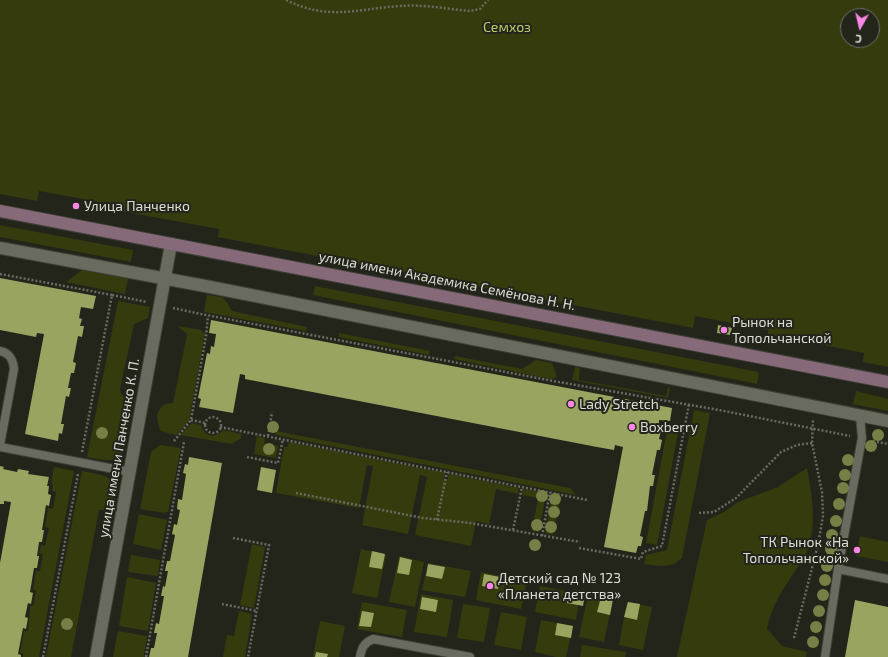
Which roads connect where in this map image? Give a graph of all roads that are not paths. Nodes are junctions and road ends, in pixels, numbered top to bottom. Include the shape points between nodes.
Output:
1 (0, 211) edge
2 (171, 244) junction
3 (0, 248) edge
4 (165, 279) junction
5 (0, 351) edge
6 (888, 382) edge
7 (860, 416) junction
8 (888, 421) edge
9 (0, 446) edge
10 (130, 472) junction
11 (838, 569) junction
12 (888, 578) edge
13 (96, 657) edge
14 (360, 657) edge
15 (470, 657) edge
16 (825, 657) edge

1 - 2 main road, улица имени Академика Семёнова Н. Н.
2 - 4 street, улица имени Панченко К. П.
2 - 6 main road, улица имени Академика Семёнова Н. Н.
3 - 4 street
4 - 7 street
4 - 10 street, улица имени Панченко К. П.
5 - 9 lane via 5,352 12,360 14,369
7 - 8 street
7 - 11 lane via 862,438
9 - 10 lane
10 - 13 street, улица имени Панченко К. П.
11 - 12 lane
11 - 16 lane
14 - 15 lane via 366,642 373,639

